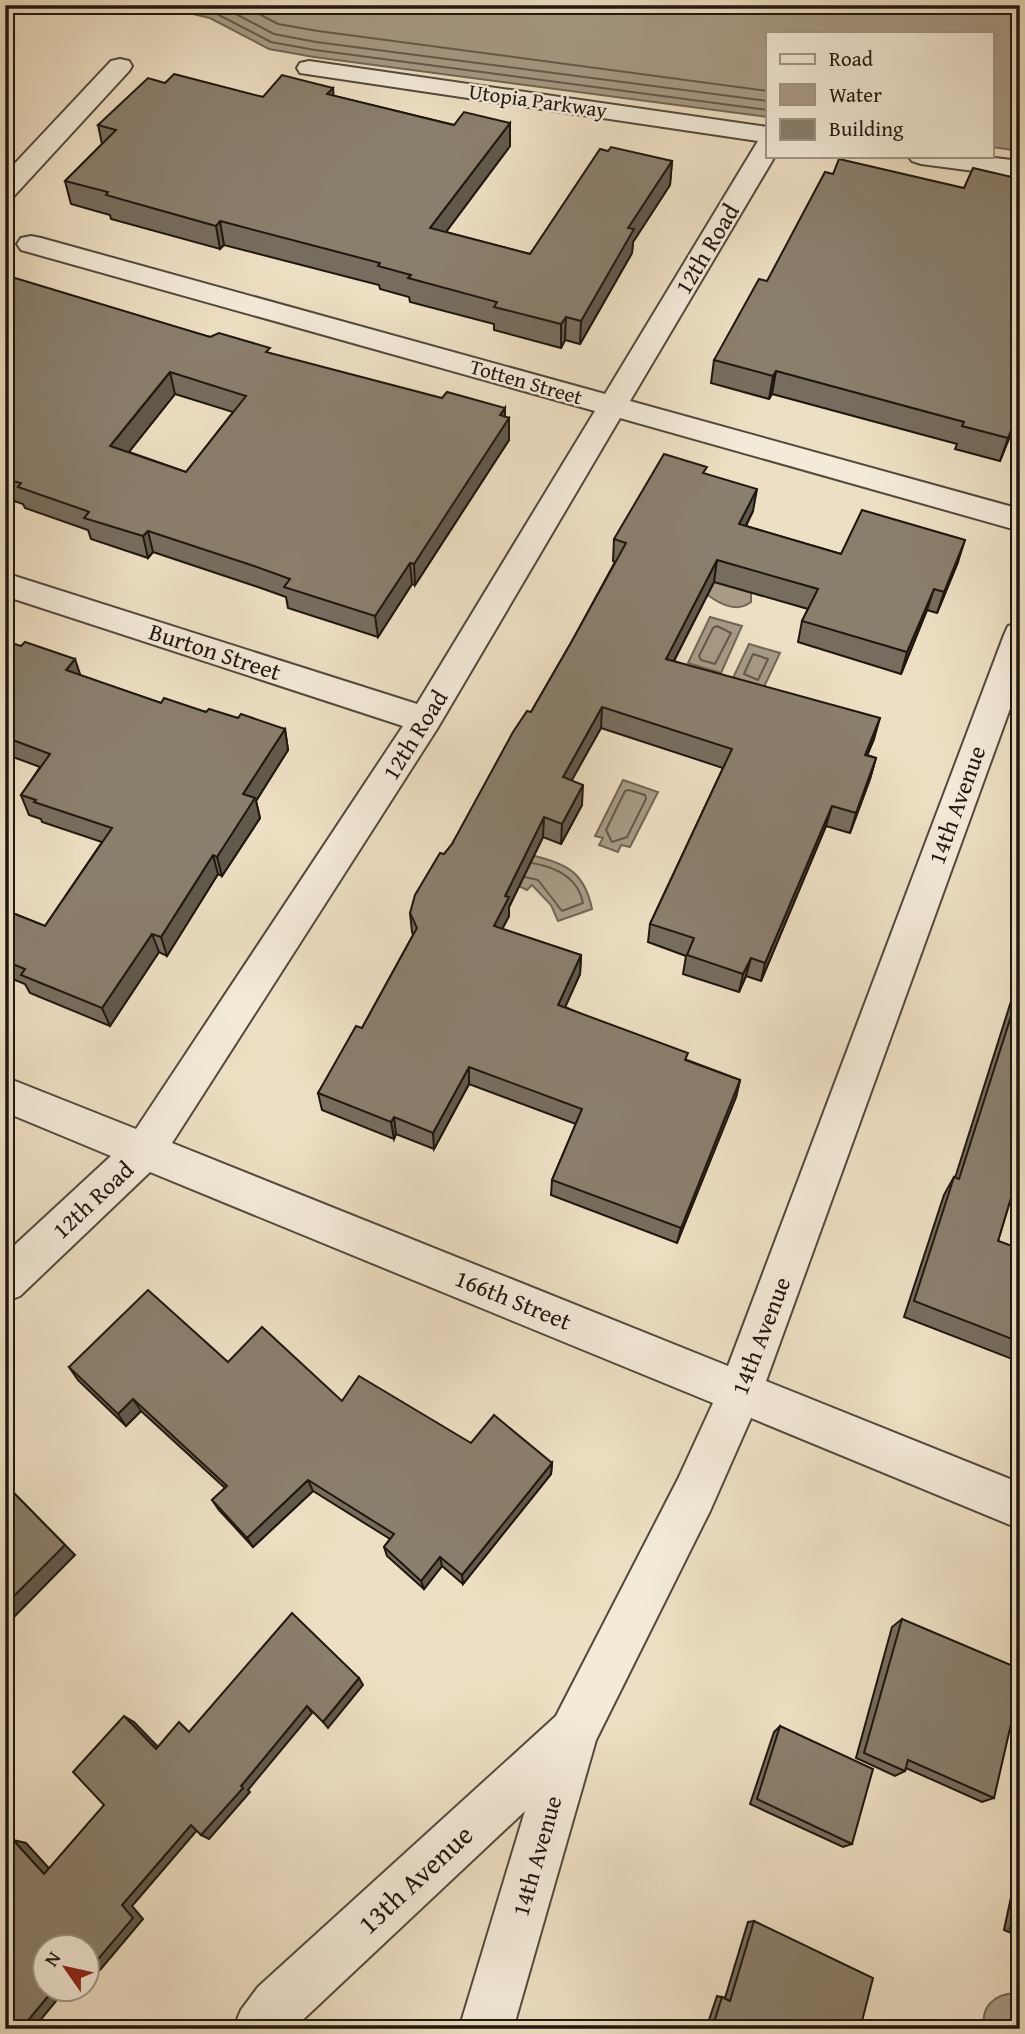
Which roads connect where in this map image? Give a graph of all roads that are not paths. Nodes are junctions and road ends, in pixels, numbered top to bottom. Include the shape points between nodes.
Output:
1 (120, 66) dead end
2 (309, 68) dead end
3 (766, 135) edge
4 (766, 149) edge
5 (936, 158) edge
6 (1020, 169) edge
7 (5, 190) edge
8 (31, 244) dead end
9 (614, 407) junction
10 (1020, 520) edge
11 (5, 584) edge
12 (1020, 635) edge
13 (425, 720) junction
14 (5, 1094) edge
15 (144, 1151) junction
16 (5, 1282) edge
17 (740, 1392) junction
18 (1020, 1506) edge
19 (573, 1733) junction
20 (260, 2029) edge
21 (486, 2029) edge

1 - 7 street
2 - 3 street, Utopia Parkway
4 - 9 street, 12th Road
5 - 6 street
8 - 9 street, Totten Street
9 - 10 street, Totten Street
9 - 13 street, 12th Road
11 - 13 street, Burton Street
12 - 17 street, 14th Avenue
13 - 15 street, 12th Road
14 - 15 street, 166th Street
15 - 16 street, 12th Road
15 - 17 street, 166th Street
17 - 18 street, 166th Street
17 - 19 street, 14th Avenue via 694,1494
19 - 20 street, 13th Avenue via 277,2006
19 - 21 street, 14th Avenue

